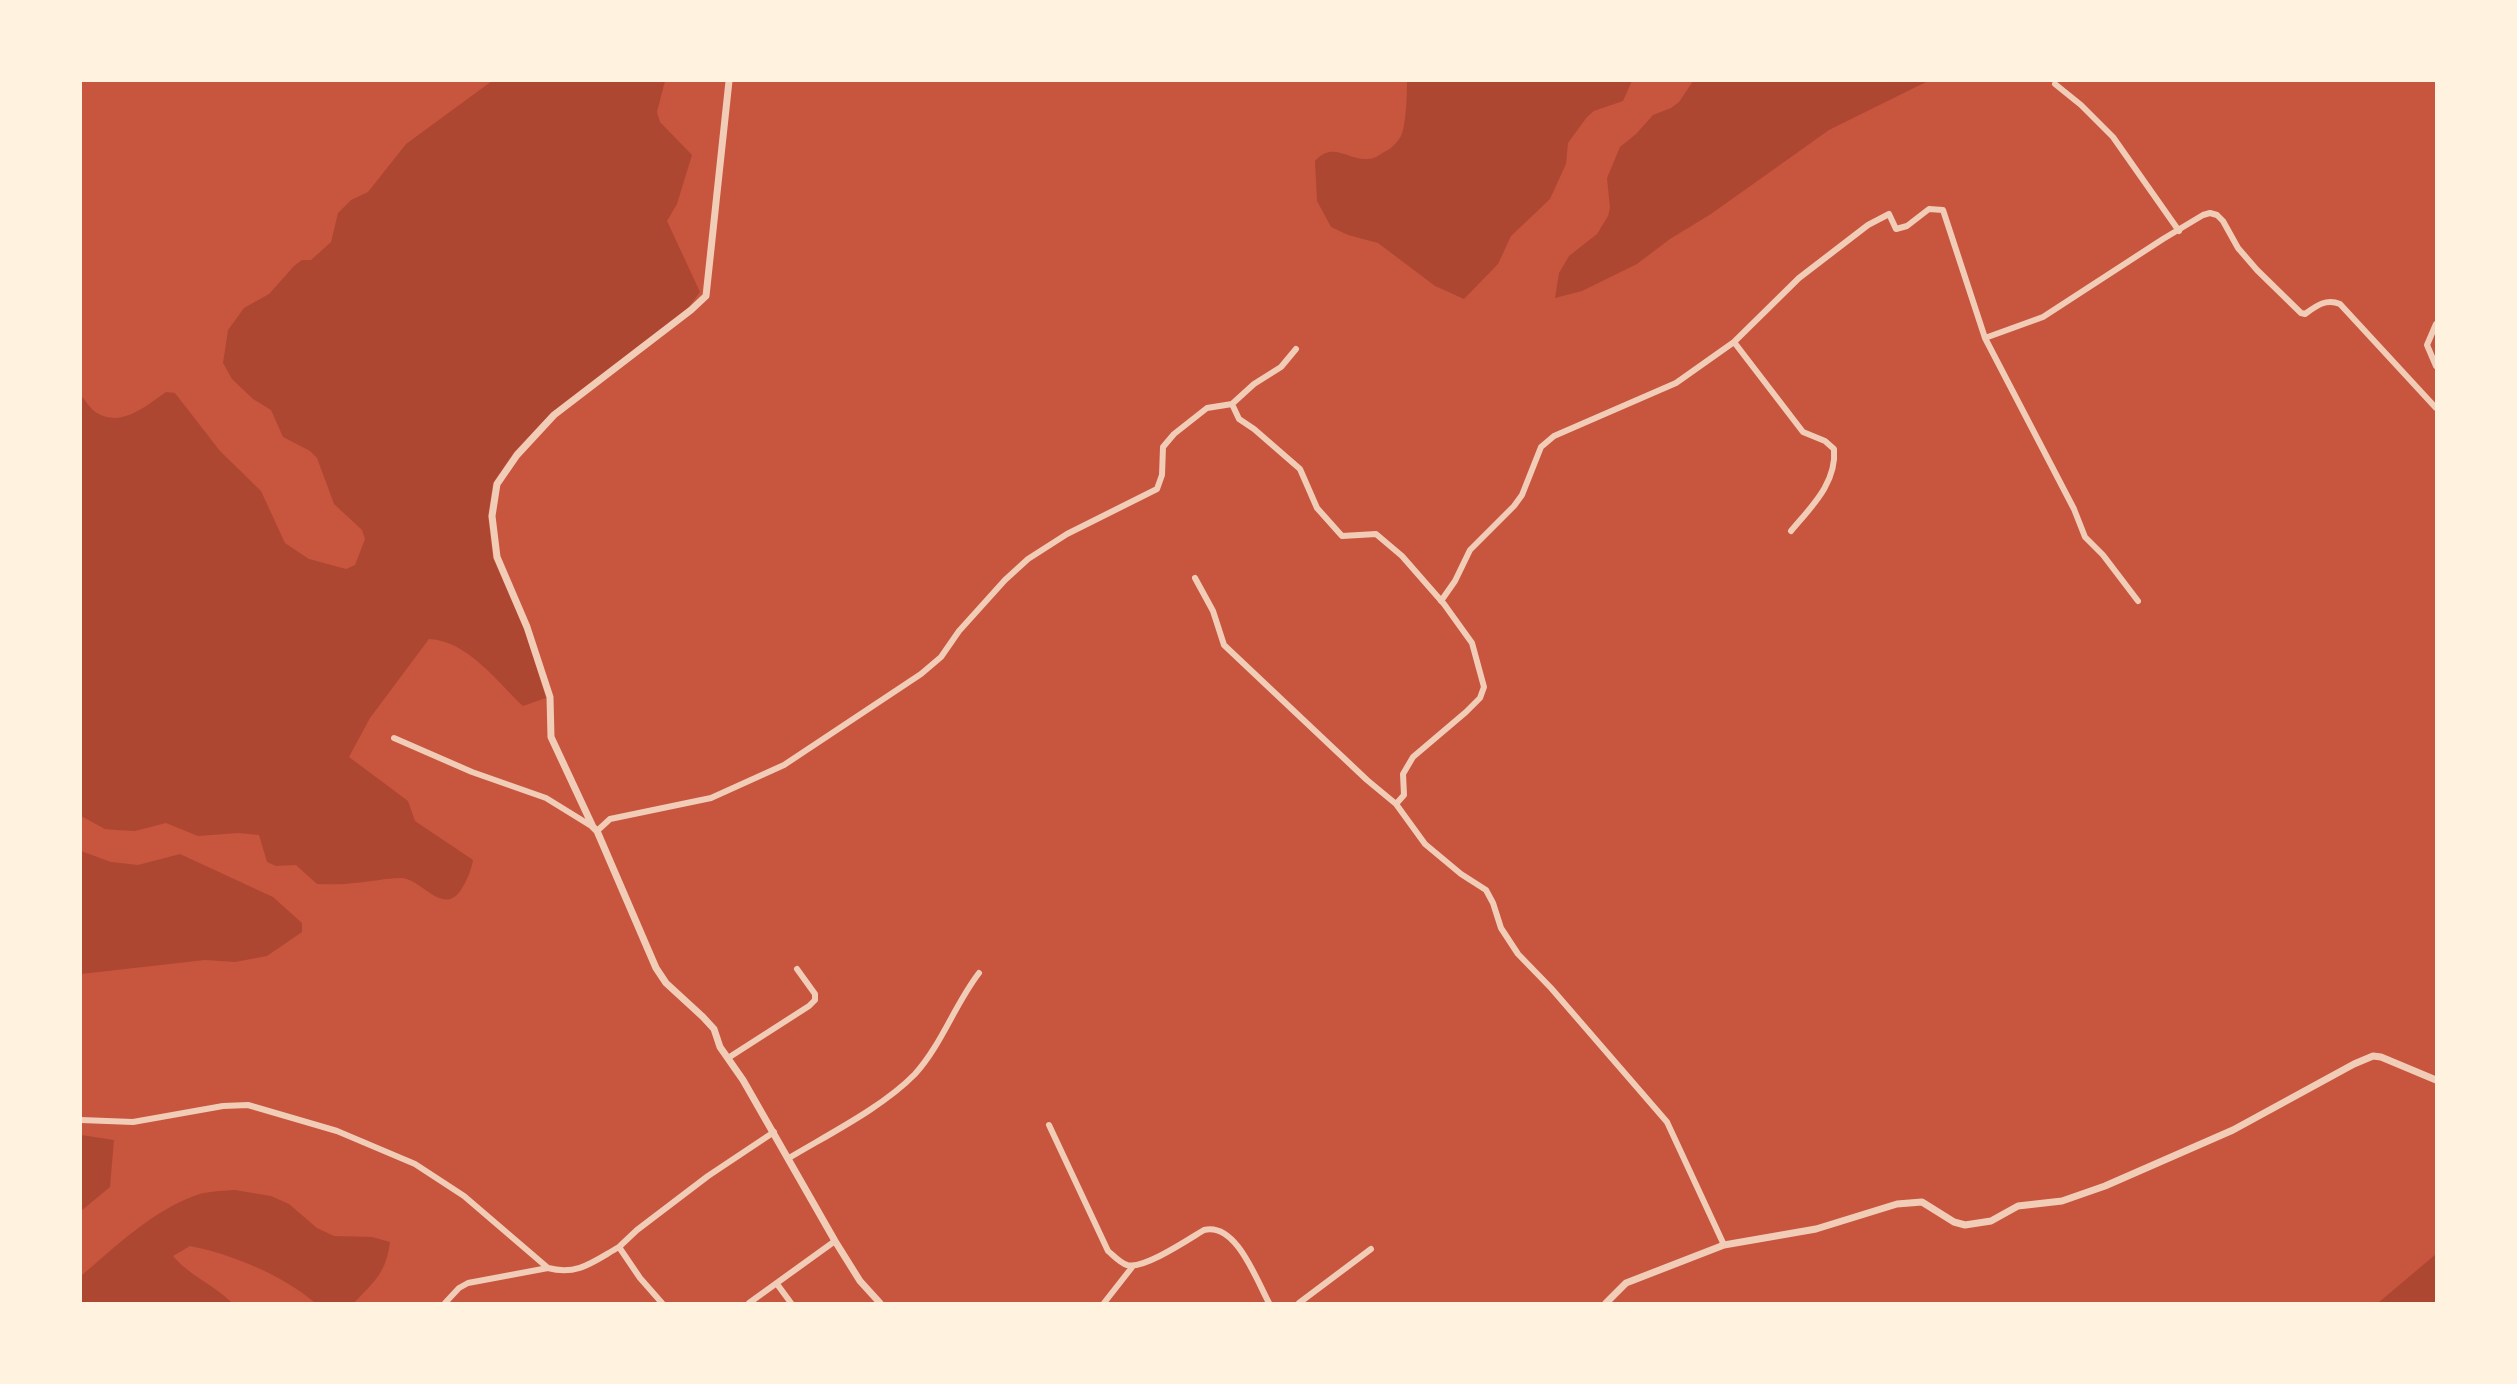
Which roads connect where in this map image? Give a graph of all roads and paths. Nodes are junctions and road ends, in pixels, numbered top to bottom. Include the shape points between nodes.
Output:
1 (729, 81) edge
2 (2055, 84) dead end
3 (2179, 231) junction
4 (2436, 324) edge
5 (1985, 338) junction
6 (1734, 342) junction
7 (1296, 349) dead end
8 (2436, 366) edge
9 (1232, 404) junction
10 (2436, 408) edge
11 (1791, 531) dead end
12 (1195, 578) dead end
13 (1441, 601) junction
14 (2138, 601) dead end
15 (394, 738) dead end
16 (1396, 804) junction
17 (595, 829) junction
18 (796, 969) dead end
19 (979, 973) dead end
20 (728, 1058) junction
21 (2436, 1080) edge
22 (81, 1120) edge
23 (1049, 1125) dead end
24 (774, 1132) junction
25 (789, 1158) junction
26 (835, 1241) junction
27 (1724, 1245) junction
28 (619, 1247) junction
29 (1371, 1249) dead end
30 (1133, 1266) junction
31 (548, 1268) junction
32 (777, 1284) junction
33 (445, 1303) edge
34 (662, 1303) edge
35 (749, 1303) edge
36 (791, 1303) edge
37 (880, 1303) edge
38 (1104, 1303) edge
39 (1269, 1303) edge
40 (1299, 1303) edge
41 (1606, 1303) edge

1 - 17 street via 706,296 554,415 517,455 497,484 492,516 497,557 527,627 550,697 550,737
2 - 3 street via 2113,137
3 - 5 street via 2043,317
3 - 10 street via 2203,215 2217,215 2238,248 2298,310 2305,314 2329,302 2340,304
4 - 8 street via 2427,345
5 - 6 street via 1943,210 1929,208 1907,226 1896,229 1889,214 1868,225 1799,278
5 - 14 street via 2085,537
6 - 11 street via 1803,432 1834,449 1835,462 1822,494
6 - 13 street via 1676,383 1554,436 1541,447 1522,495 1470,550
7 - 9 street via 1281,367
9 - 13 street via 1239,418 1300,470 1317,508 1342,536 1376,534 1402,556
9 - 17 street via 1207,408 1174,434 1163,447 1162,475 1156,489 1067,534 1028,559 959,631 941,657 836,732 784,765 711,798 610,819
12 - 16 street via 1213,611 1224,645
13 - 16 street via 1472,643 1484,687 1466,712 1413,757 1402,774 1404,795
15 - 17 street via 546,798
16 - 27 street via 1425,844 1486,890 1501,928 1518,954 1666,1122
17 - 20 street via 656,968 709,1022
18 - 20 street via 815,994 815,1000
19 - 25 street via 915,1074 874,1107
20 - 24 street
21 - 27 street via 2373,1056 2233,1130 2062,1201 2018,1206 1991,1221 1965,1225 1922,1202 1897,1204 1816,1230
22 - 31 street via 133,1122 223,1106 248,1106 337,1131 415,1164 479,1207
23 - 30 street via 1108,1251
24 - 25 street
24 - 28 street via 708,1176
25 - 26 street
26 - 32 street
26 - 37 street via 860,1281
27 - 41 street via 1626,1282
28 - 31 street via 579,1269 564,1272
28 - 34 street
29 - 40 street
30 - 38 street
30 - 39 street via 1204,1230 1221,1230 1236,1242
31 - 33 street via 468,1283
32 - 35 street
32 - 36 street

